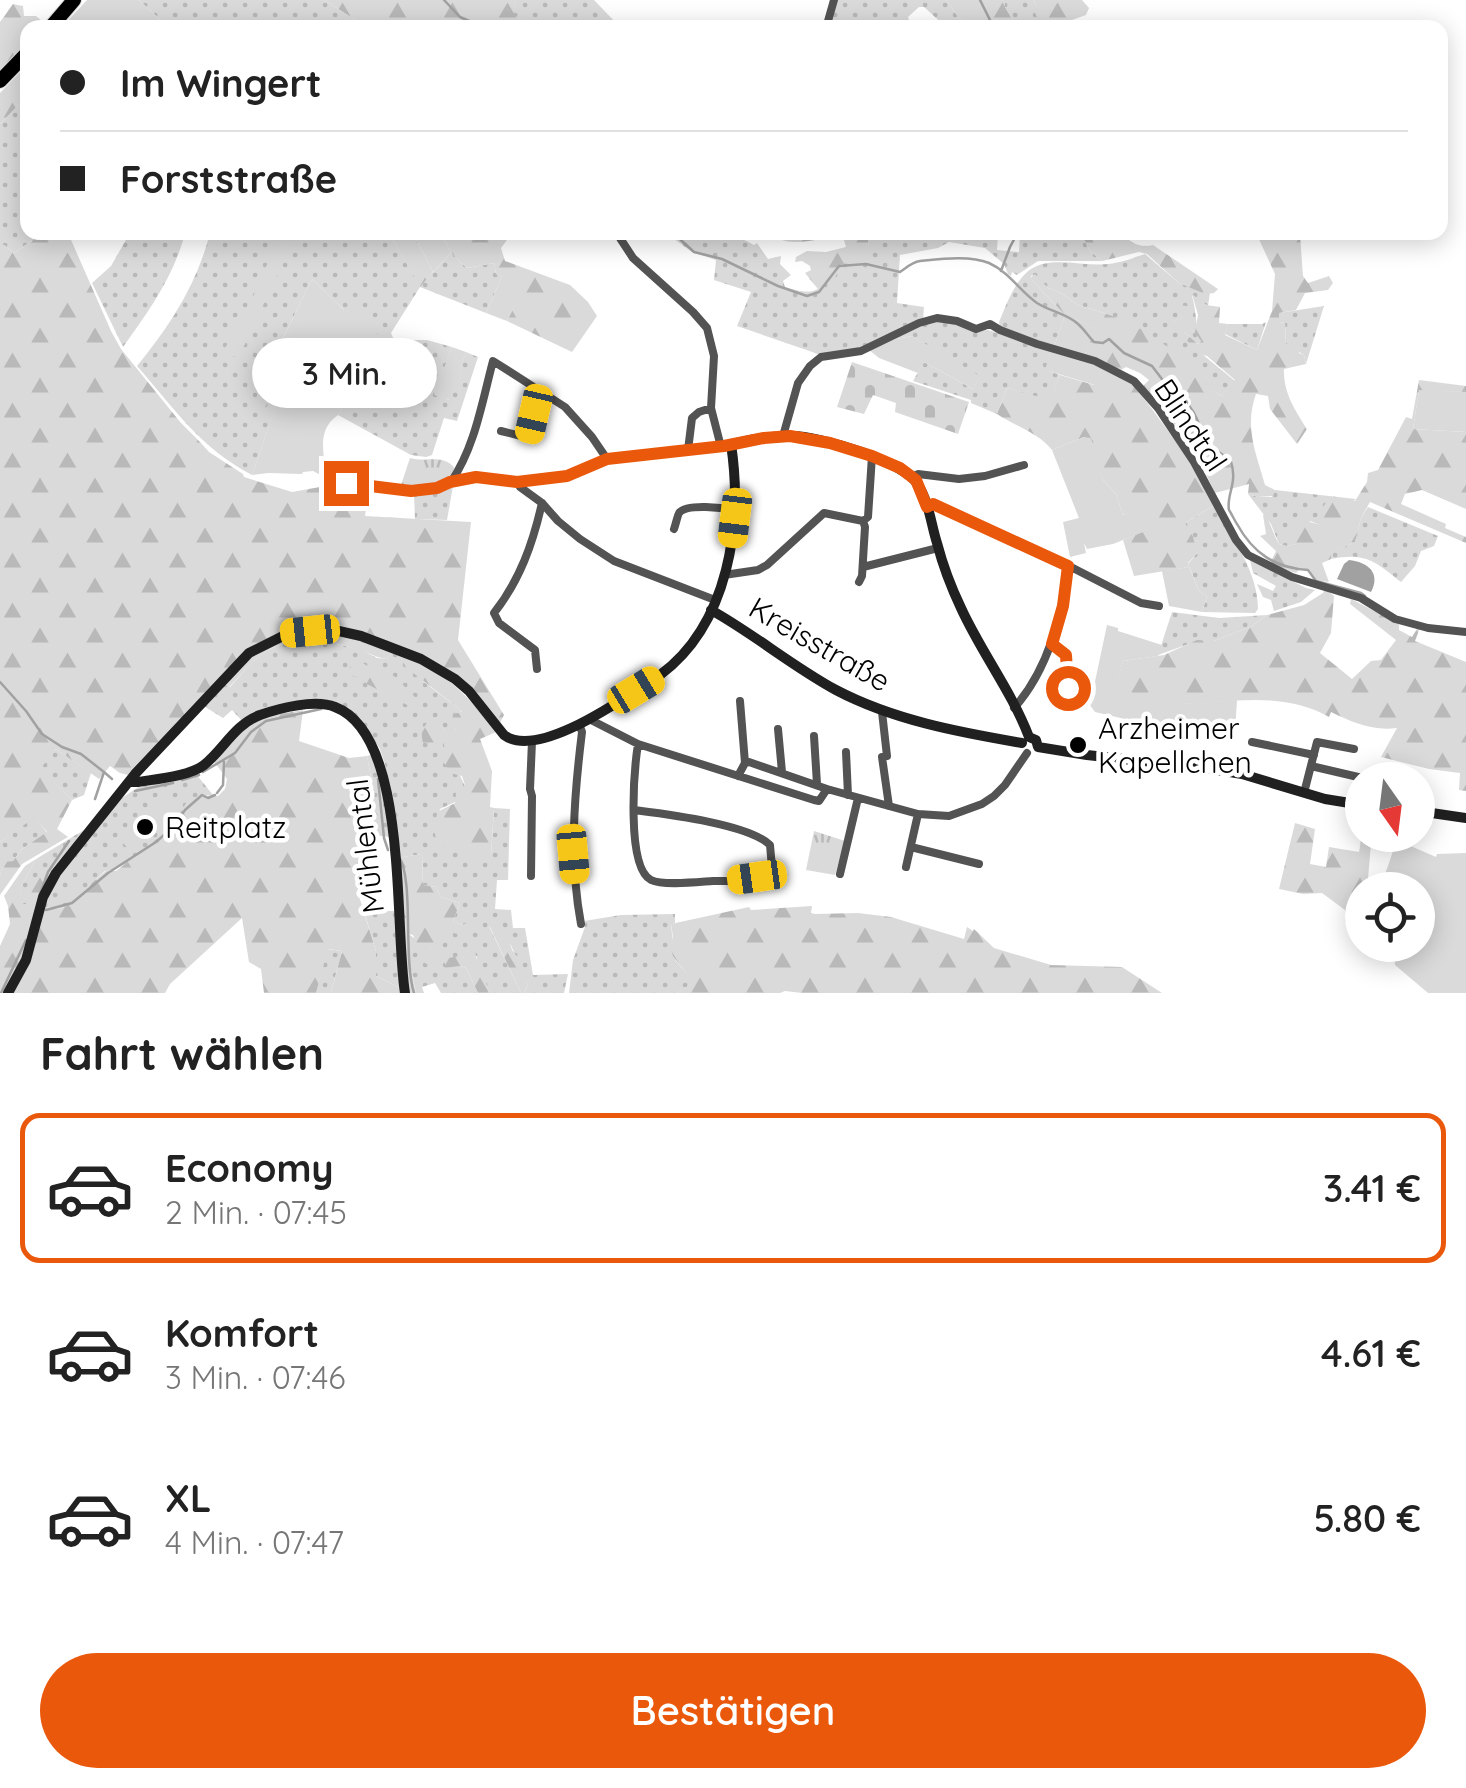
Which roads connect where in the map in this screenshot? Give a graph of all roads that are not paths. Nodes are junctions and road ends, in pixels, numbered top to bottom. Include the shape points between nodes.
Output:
1 (74, 0) edge
2 (84, 0) edge
3 (57, 20) edge
4 (67, 20) edge
5 (20, 60) edge
6 (20, 71) edge
7 (0, 81) edge
8 (0, 91) edge
9 (621, 240) edge
10 (540, 390) junction
11 (710, 408) junction
12 (501, 430) dead end
13 (783, 436) junction
14 (726, 446) junction
15 (688, 450) junction
16 (872, 456) junction
17 (607, 459) junction
18 (1024, 466) dead end
19 (912, 477) junction
20 (332, 482) dead end
21 (450, 482) junction
22 (517, 482) junction
23 (542, 503) junction
24 (927, 507) junction
25 (736, 510) junction
26 (863, 521) junction
27 (674, 529) dead end
28 (938, 548) junction
29 (862, 566) junction
30 (1068, 566) junction
31 (724, 575) junction
32 (858, 582) dead end
33 (713, 605) junction
34 (1159, 606) dead end
35 (1466, 632) edge
36 (1052, 644) junction
37 (536, 670) dead end
38 (1070, 695) dead end
39 (740, 701) dead end
40 (1014, 708) junction
41 (602, 710) junction
42 (882, 712) junction
43 (584, 722) junction
44 (602, 726) junction
45 (778, 728) dead end
46 (814, 736) dead end
47 (532, 742) junction
48 (1252, 742) dead end
49 (638, 744) junction
50 (1029, 745) junction
51 (1354, 749) dead end
52 (846, 752) dead end
53 (1314, 755) junction
54 (745, 762) junction
55 (1312, 766) junction
56 (782, 772) junction
57 (1345, 774) edge
58 (738, 776) junction
59 (128, 782) junction
60 (817, 784) junction
61 (828, 789) junction
62 (1304, 793) junction
63 (853, 796) junction
64 (1345, 801) edge
65 (889, 806) junction
66 (634, 810) junction
67 (1435, 813) edge
68 (918, 814) junction
69 (1466, 818) edge
70 (910, 847) junction
71 (979, 864) dead end
72 (906, 867) dead end
73 (840, 874) dead end
74 (530, 876) dead end
75 (582, 924) dead end
76 (8, 993) edge
77 (405, 993) edge

1 - 3 highway
2 - 4 highway
5 - 7 highway
6 - 8 highway
9 - 11 street via 707,328 714,356
10 - 12 street via 528,438
10 - 17 street via 565,408
10 - 21 street via 493,361 472,442
11 - 14 street
11 - 15 street via 691,420
13 - 14 street
13 - 16 street
13 - 35 street, Blindtal via 798,384 821,358 861,350 932,320 976,329 990,324 1134,381 1194,462 1248,555 1361,598 1395,620
14 - 15 street
14 - 25 street
15 - 17 street
16 - 19 street
16 - 26 street
17 - 22 street via 567,476
18 - 19 street via 959,479
19 - 24 street
20 - 21 street via 411,491
21 - 22 street
22 - 23 street
23 - 33 street via 614,562
23 - 37 street via 524,563 494,612 535,650
24 - 28 street
24 - 30 street via 933,504
25 - 27 street via 684,509
25 - 31 street
26 - 29 street
26 - 31 street via 824,513 767,566
28 - 29 street
28 - 40 street
29 - 32 street
30 - 34 street
30 - 36 street
31 - 33 street
33 - 41 street via 672,666
33 - 42 street, Kreisstraße via 834,689
36 - 38 street via 1066,655
36 - 40 street
39 - 54 street
40 - 50 street
41 - 43 street
41 - 44 street
42 - 50 street, Kreisstraße
42 - 65 street
43 - 44 street
43 - 47 street
43 - 75 street via 572,836
44 - 49 street
45 - 56 street
46 - 60 street
47 - 59 street via 504,735 469,691 440,669 330,628 289,633 249,653
47 - 74 street
48 - 53 street
49 - 58 street
49 - 66 street
50 - 62 street, Kreisstraße via 1242,774
50 - 68 street via 1005,785 982,804 948,816
51 - 53 street via 1317,742
52 - 63 street
53 - 55 street
54 - 56 street
54 - 58 street
55 - 57 street
55 - 62 street
56 - 60 street
58 - 61 street via 814,800
59 - 76 street via 49,884 26,960
59 - 77 street, Mühlental via 198,769 237,729 264,714 315,704 345,713 370,743 383,774
60 - 61 street
61 - 63 street
62 - 64 street, Kreisstraße
63 - 65 street
63 - 73 street
65 - 68 street
66 - 66 street via 638,861 650,880 732,880 772,868 770,844 761,837
67 - 69 street
68 - 70 street
70 - 71 street
70 - 72 street

